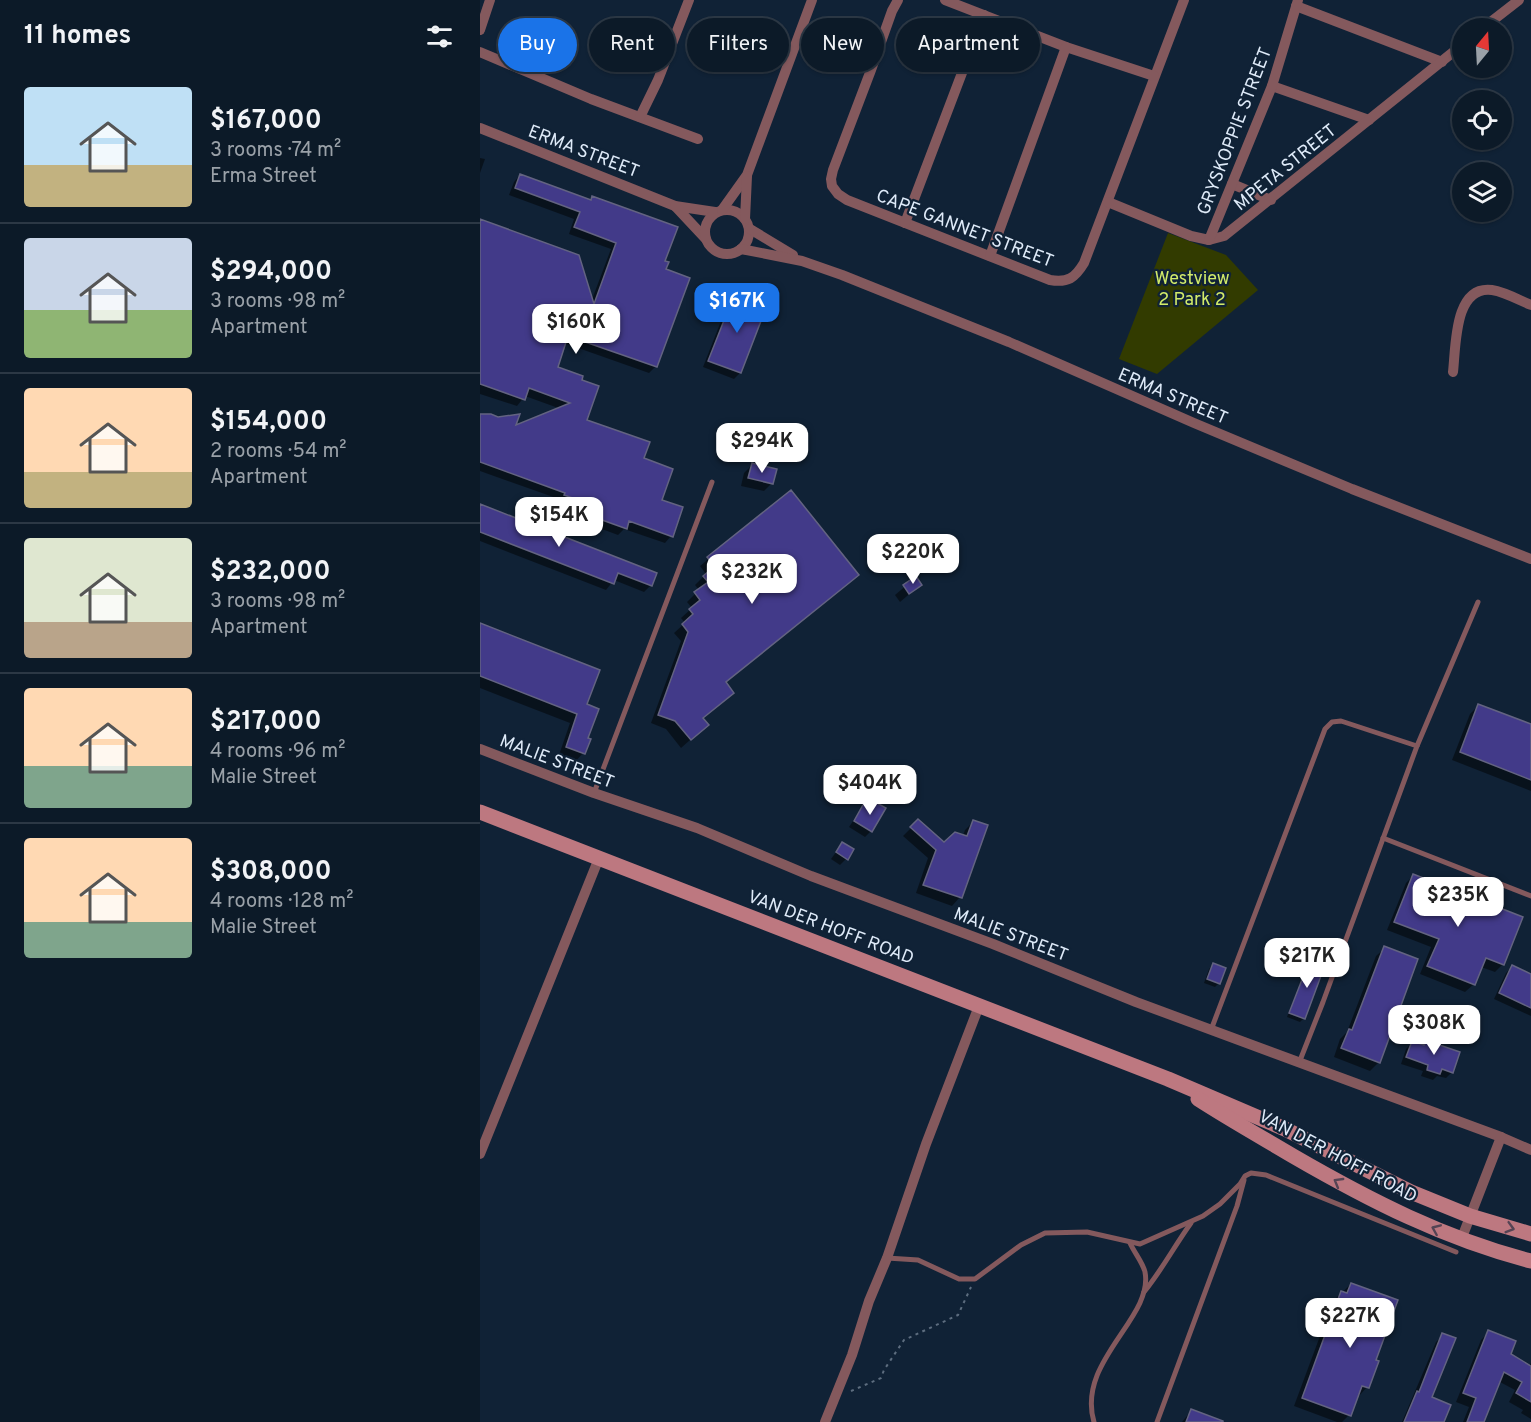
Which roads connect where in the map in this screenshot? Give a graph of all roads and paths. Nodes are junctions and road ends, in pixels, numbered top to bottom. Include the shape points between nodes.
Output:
1 (490, 0) edge
2 (689, 0) edge
3 (812, 0) edge
4 (898, 0) edge
5 (945, 0) edge
6 (1184, 0) edge
7 (1517, 0) edge
8 (1297, 3) edge
9 (984, 15) junction
10 (1495, 18) edge
11 (480, 30) edge
12 (1066, 46) junction
13 (480, 52) edge
14 (1452, 54) edge
15 (1442, 62) junction
16 (1154, 76) junction
17 (1272, 86) junction
18 (640, 117) junction
19 (1369, 120) junction
20 (480, 128) edge
21 (698, 139) dead end
22 (747, 176) junction
23 (1233, 184) junction
24 (1271, 200) junction
25 (1108, 201) junction
26 (675, 206) junction
27 (718, 211) junction
28 (905, 223) junction
29 (747, 224) junction
30 (705, 238) junction
31 (1209, 240) junction
32 (741, 249) junction
33 (990, 256) junction
34 (802, 261) junction
35 (1531, 305) edge
36 (1453, 372) dead end
37 (712, 482) dead end
38 (1531, 559) edge
39 (1478, 602) dead end
40 (1417, 746) junction
41 (480, 749) edge
42 (594, 793) junction
43 (480, 812) edge
44 (1383, 838) junction
45 (599, 858) junction
46 (1531, 896) edge
47 (979, 1006) junction
48 (1211, 1030) junction
49 (1299, 1063) junction
50 (1168, 1079) junction
51 (1501, 1137) junction
52 (1531, 1150) edge
53 (480, 1155) edge
54 (1245, 1176) junction
55 (1470, 1216) junction
56 (1192, 1221) junction
57 (1531, 1234) edge
58 (1130, 1243) junction
59 (1458, 1246) junction
60 (887, 1258) junction
61 (1531, 1261) edge
62 (975, 1279) junction
63 (1144, 1292) junction
64 (836, 1394) junction
65 (825, 1422) edge
66 (1094, 1422) edge
67 (1157, 1422) edge

1 - 11 street
2 - 18 street
3 - 22 street
4 - 28 street, CAPE GANNET STREET via 831,178 832,186 847,200
5 - 9 street
6 - 16 street, CAPE GANNET STREET
7 - 10 street
8 - 15 street
8 - 17 street, GRYSKOPPIE STREET
9 - 12 street
9 - 28 street
12 - 16 street
12 - 33 street
13 - 18 street
14 - 15 street, MPETA STREET
15 - 19 street, MPETA STREET
16 - 25 street, CAPE GANNET STREET
17 - 19 street
17 - 23 street, GRYSKOPPIE STREET
18 - 21 street
19 - 24 street, MPETA STREET
20 - 26 street, ERMA STREET
22 - 27 street
22 - 29 street
23 - 24 street
23 - 31 street, GRYSKOPPIE STREET
24 - 31 street, MPETA STREET via 1224,236
25 - 31 street
25 - 33 street, CAPE GANNET STREET via 1084,263 1073,279 1050,280
26 - 27 street, ERMA STREET
26 - 30 street, ERMA STREET
27 - 29 street via 737,212
27 - 30 street via 706,224
28 - 33 street, CAPE GANNET STREET
29 - 32 street via 746,244
29 - 34 street, ERMA STREET
30 - 32 street via 720,253
32 - 34 street, ERMA STREET
34 - 38 street, ERMA STREET via 1009,342 1352,489
35 - 36 street via 1492,290 1481,290 1468,298 1460,318
37 - 42 lane
39 - 40 lane
40 - 44 lane
40 - 48 lane via 1341,721 1332,722 1325,729
41 - 42 street, MALIE STREET
42 - 48 street, MALIE STREET via 697,828
43 - 45 main road, VAN DER HOFF ROAD
44 - 46 lane
44 - 49 lane
45 - 47 main road, VAN DER HOFF ROAD
45 - 53 street
47 - 50 main road, VAN DER HOFF ROAD
47 - 60 street
48 - 49 street, MALIE STREET
49 - 51 street, MALIE STREET
50 - 55 main road, VAN DER HOFF ROAD
59 -> 50 main road, VAN DER HOFF ROAD via 1357,1193
51 - 52 street, MALIE STREET
51 - 55 street
54 - 56 lane via 1220,1204
54 - 59 lane via 1266,1175
54 - 67 lane
55 -> 57 main road, VAN DER HOFF ROAD
55 - 59 street
56 - 58 lane via 1151,1241
56 - 63 lane
58 - 62 lane via 1087,1232 1045,1233 1021,1245
58 - 63 lane via 1144,1268
59 - 61 main road, VAN DER HOFF ROAD
60 - 62 lane via 918,1260 959,1279
60 - 64 street
62 - 64 path via 958,1315 904,1340 881,1378 855,1391
63 - 66 lane via 1101,1366 1090,1400
64 - 65 street

